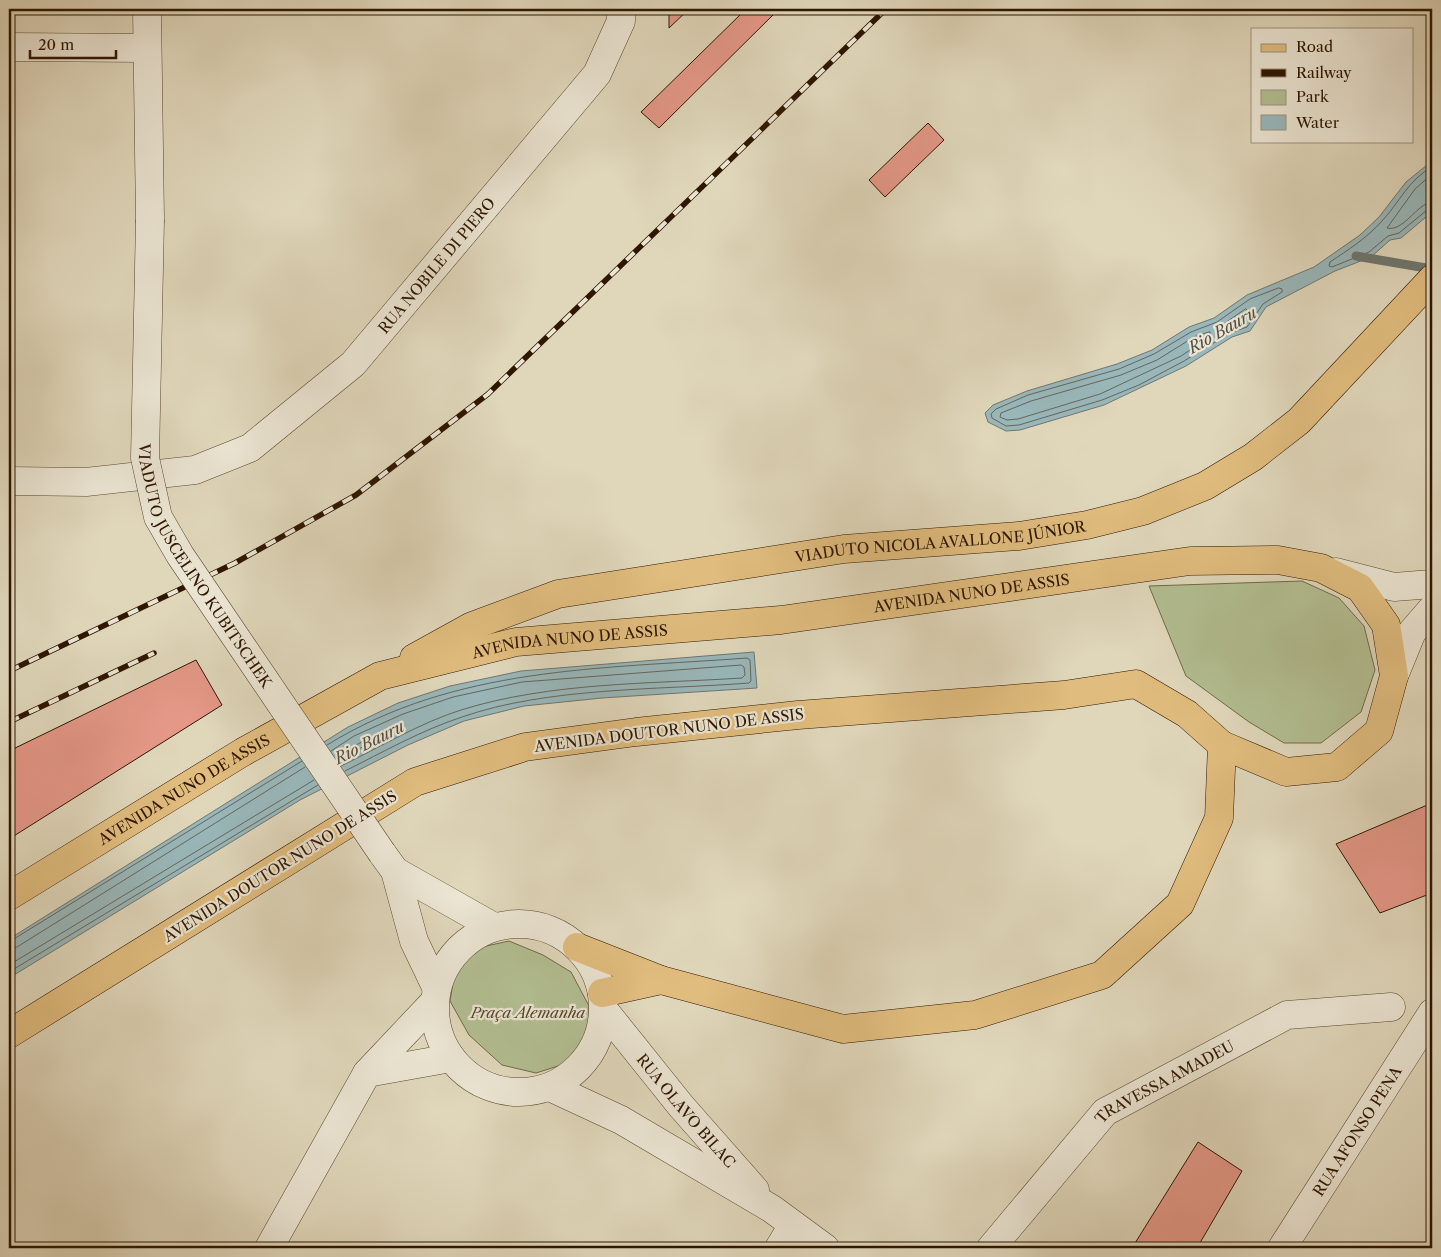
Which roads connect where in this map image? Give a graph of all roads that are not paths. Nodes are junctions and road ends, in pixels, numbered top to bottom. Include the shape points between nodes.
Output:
1 (147, 9) edge
2 (621, 9) edge
3 (9, 47) edge
4 (146, 48) junction
5 (1432, 279) edge
6 (9, 480) edge
7 (1321, 568) junction
8 (1432, 584) edge
9 (1432, 609) edge
10 (380, 676) junction
11 (1394, 676) junction
12 (1222, 745) junction
13 (389, 862) junction
14 (9, 896) edge
15 (494, 927) junction
16 (577, 947) junction
17 (661, 980) junction
18 (435, 994) junction
19 (603, 1002) junction
20 (1391, 1007) dead end
21 (1432, 1013) edge
22 (9, 1034) edge
23 (451, 1058) junction
24 (367, 1073) junction
25 (550, 1087) junction
26 (783, 1217) junction
27 (269, 1248) edge
28 (779, 1248) edge
29 (825, 1248) edge
30 (991, 1248) edge
31 (1282, 1248) edge

1 - 4 street, VIADUTO JUSCELINO KUBITSCHEK
2 - 6 street, RUA NOBILE DI PIERO via 621,21 596,74 353,364 250,448 195,470 86,482
3 - 4 street
4 - 13 street, VIADUTO JUSCELINO KUBITSCHEK, bridge via 150,220 145,458 158,517 180,555
5 - 10 main road, VIADUTO NICOLA AVALLONE JÚNIOR via 1299,421 1253,457 1205,486 1143,511 1087,525 1019,536 844,549 558,594 472,626
7 - 8 street via 1394,587
7 - 10 main road, AVENIDA NUNO DE ASSIS via 1278,560 1190,561 781,620 516,642
7 - 11 main road, AVENIDA NUNO DE ASSIS via 1360,588 1386,625
9 - 11 street via 1412,632
10 - 14 main road, AVENIDA NUNO DE ASSIS via 243,752
11 - 12 main road, AVENIDA DOUTOR NUNO DE ASSIS via 1379,731 1337,767 1286,772
12 - 17 main road via 1219,818 1180,904 1102,975 975,1015 843,1028
12 - 22 main road, AVENIDA DOUTOR NUNO DE ASSIS via 1187,714 1136,684 1064,695 779,717 525,747 416,782
13 - 15 street, VIADUTO JUSCELINO KUBITSCHEK
13 - 18 street, VIADUTO JUSCELINO KUBITSCHEK
15 - 16 street via 523,924 552,931
15 - 18 street via 457,950
16 - 17 main road
16 - 19 street via 594,968
17 - 19 main road
18 - 23 street via 437,1032
18 - 24 street
19 - 25 street via 600,1034 589,1057 571,1075
19 - 26 street, RUA OLAVO BILAC via 681,1106
20 - 30 street, TRAVESSA AMADEU via 1287,1016 1106,1112
21 - 31 street, RUA AFONSO PENA
23 - 24 street
23 - 25 street via 478,1082 514,1093
24 - 27 street
25 - 26 street, RUA OLAVO BILAC via 621,1120
26 - 28 street
26 - 29 street, RUA OLAVO BILAC

